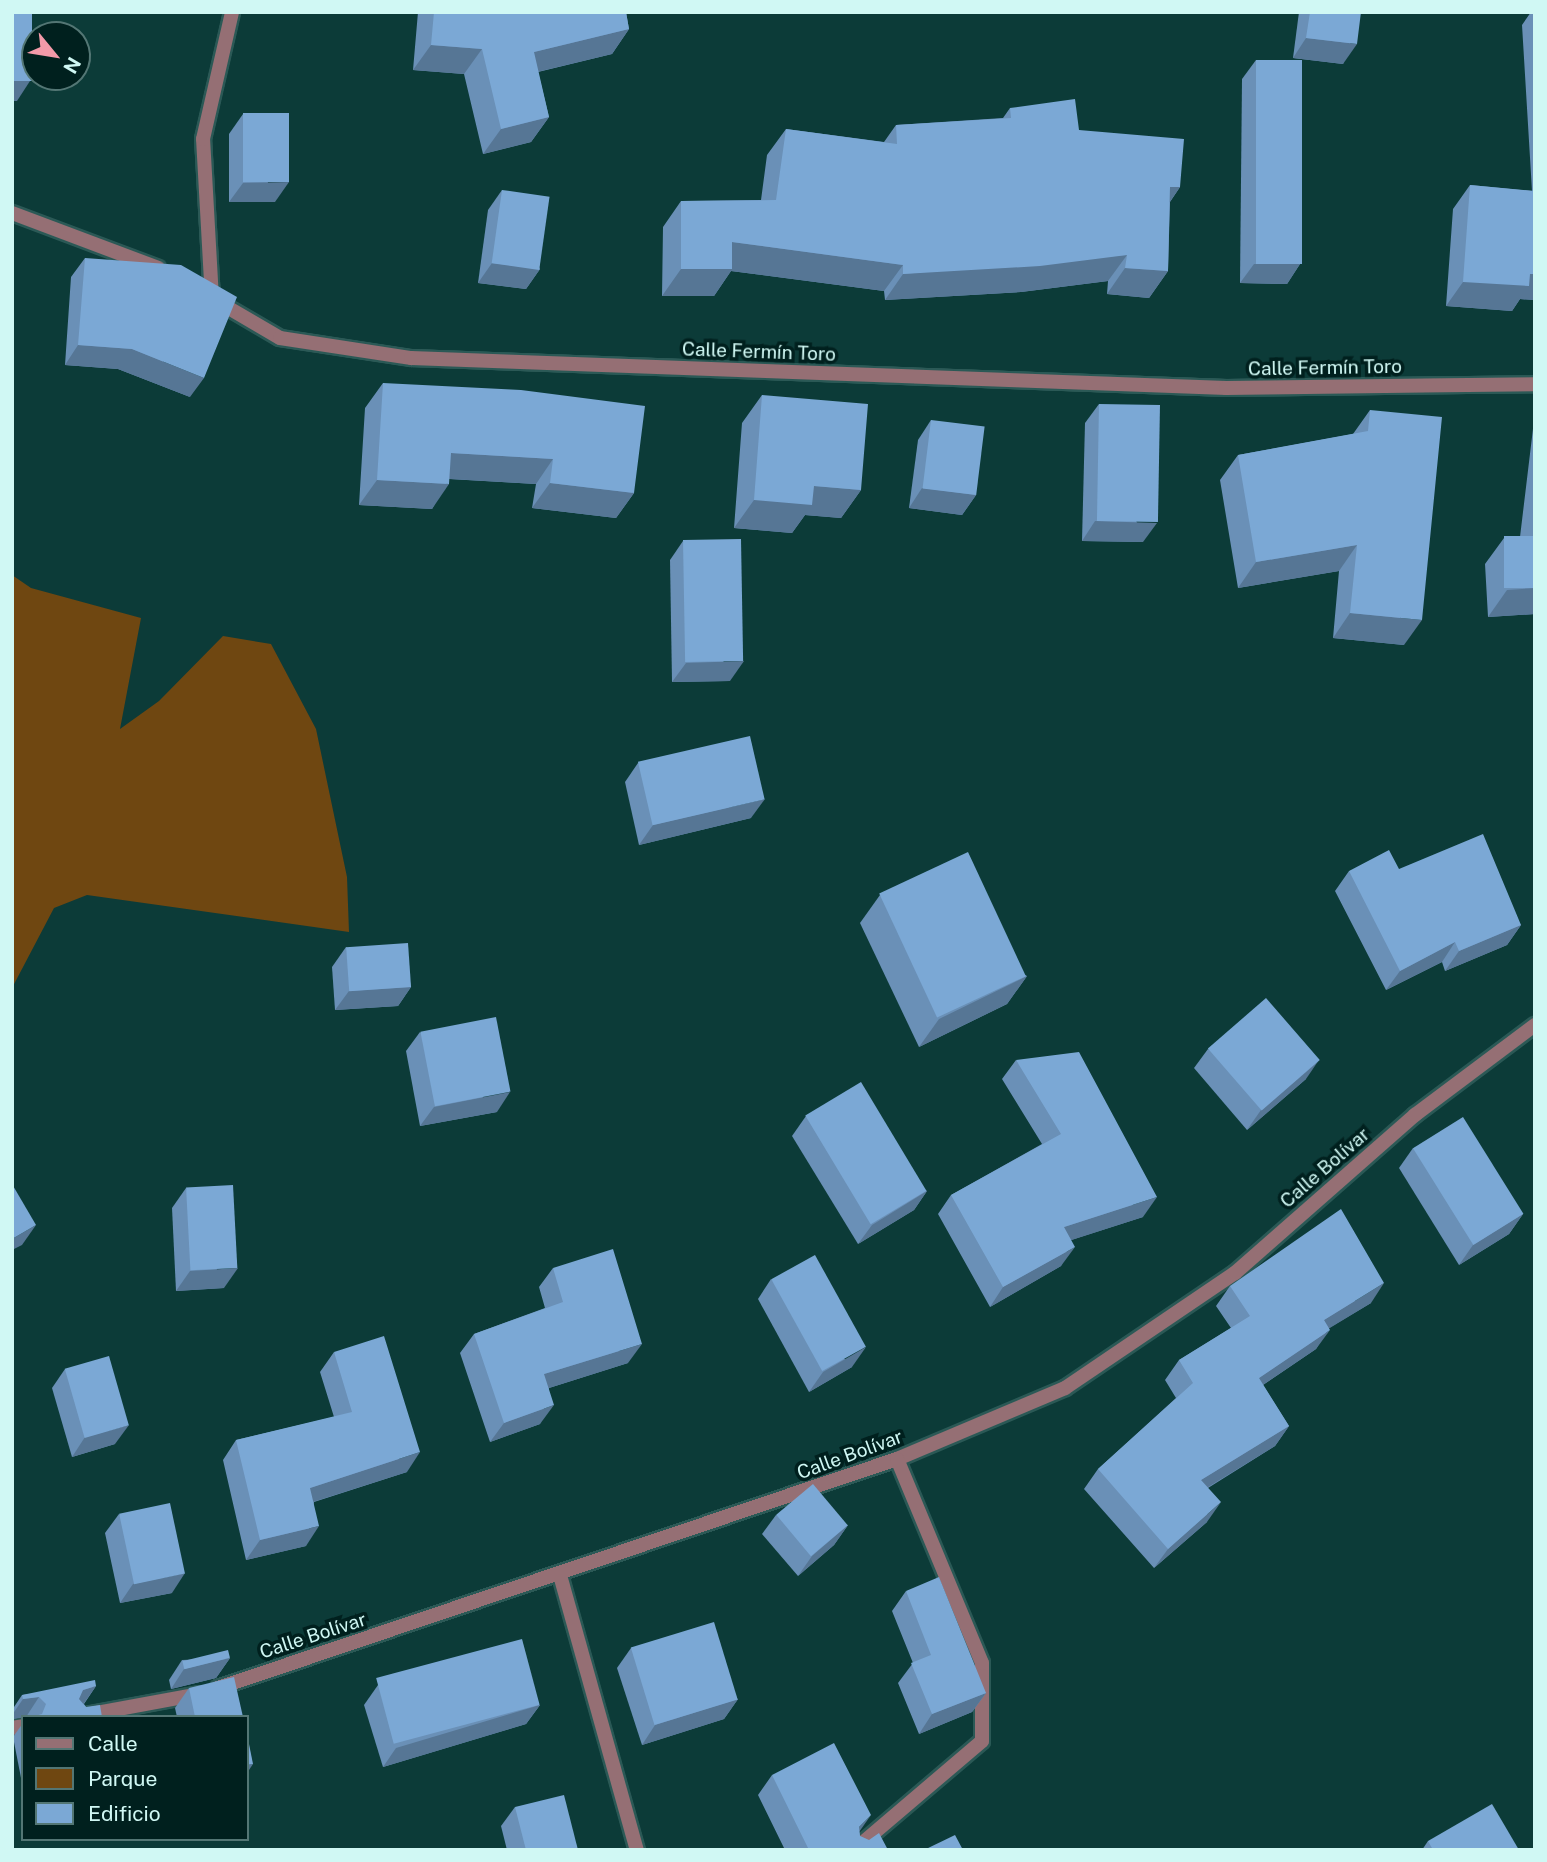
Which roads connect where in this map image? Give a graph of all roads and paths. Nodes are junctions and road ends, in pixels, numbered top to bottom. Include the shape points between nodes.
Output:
1 (232, 12) edge
2 (12, 213) edge
3 (171, 275) edge
4 (192, 287) edge
5 (212, 299) junction
6 (1535, 384) edge
7 (1535, 1025) edge
8 (897, 1459) junction
9 (560, 1575) junction
10 (86, 1715) edge
11 (637, 1850) edge
12 (854, 1850) edge

1 - 5 street via 203,139
2 - 3 street
4 - 5 street, Calle Fermín Toro
5 - 6 street, Calle Fermín Toro via 280,338 411,358 1226,388
7 - 8 street, Calle Bolívar via 1415,1115 1235,1273 1065,1388
8 - 9 street, Calle Bolívar
8 - 12 street via 982,1663 982,1741
9 - 10 street, Calle Bolívar via 201,1693
9 - 11 street

